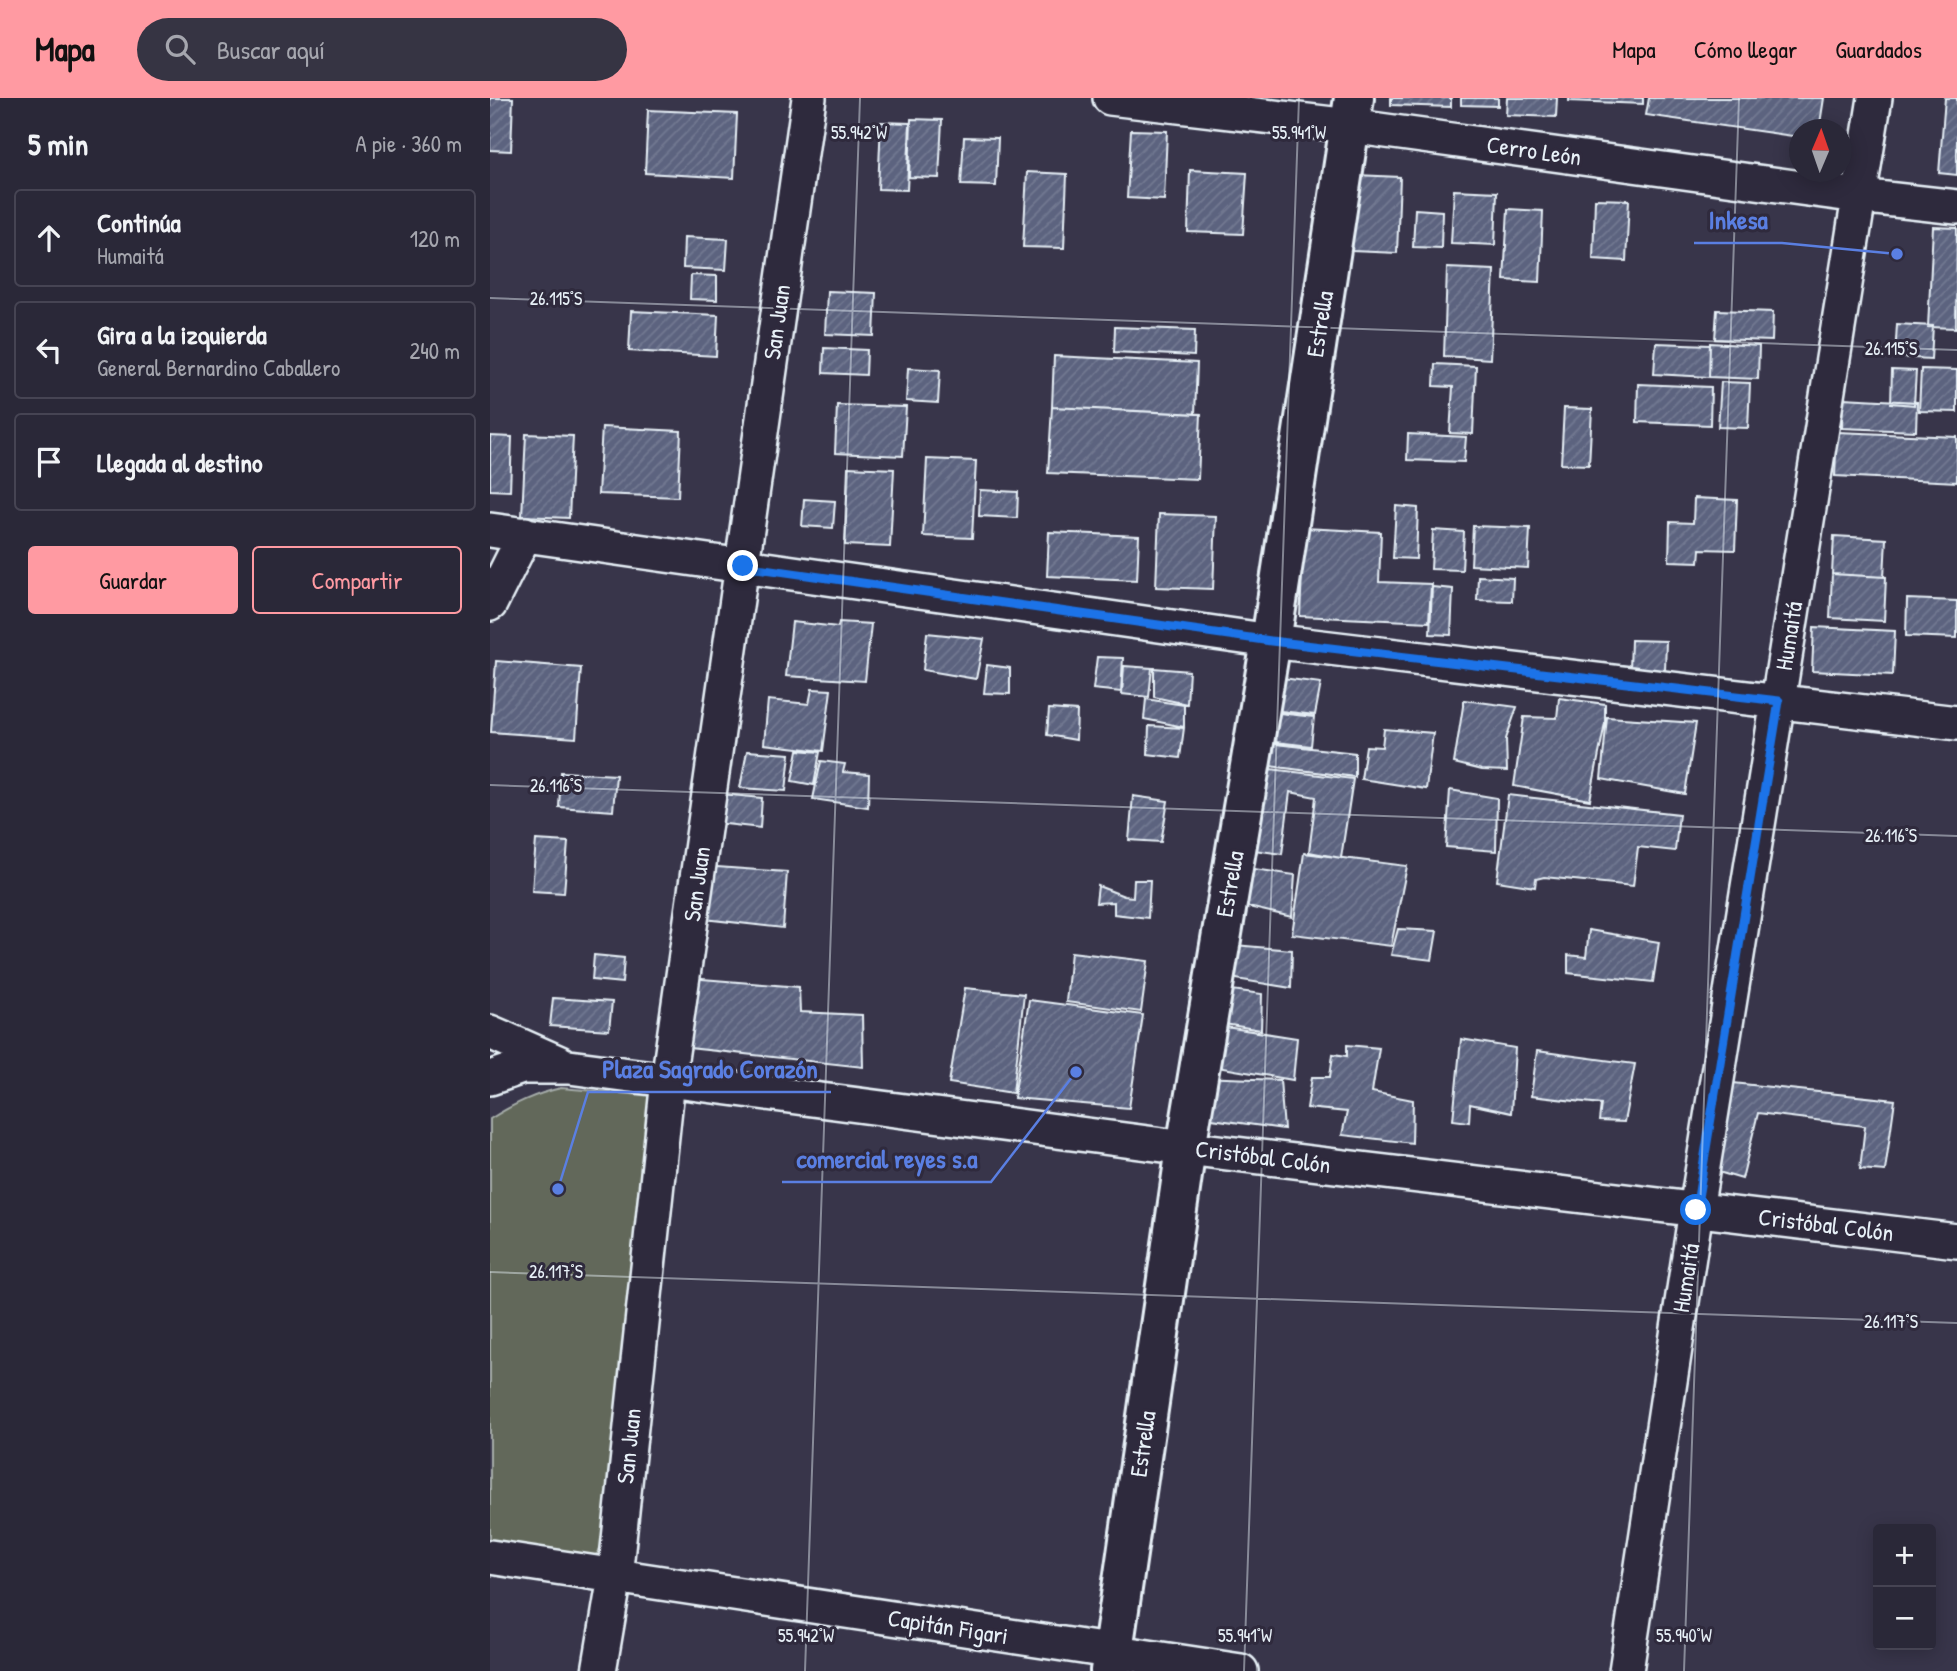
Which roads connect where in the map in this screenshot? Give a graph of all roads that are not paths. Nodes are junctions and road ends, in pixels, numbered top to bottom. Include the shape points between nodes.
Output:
1 (809, 98) edge
2 (1110, 98) edge
3 (1875, 98) edge
4 (1352, 112) edge
5 (1858, 196) junction
6 (1957, 207) edge
7 (490, 530) edge
8 (525, 534) junction
9 (743, 566) junction
10 (490, 604) edge
11 (1271, 641) junction
12 (1779, 701) junction
13 (1957, 723) edge
14 (490, 1032) edge
15 (569, 1067) junction
16 (490, 1078) edge
17 (668, 1080) junction
18 (1186, 1148) junction
19 (1696, 1210) junction
20 (1957, 1241) edge
21 (490, 1558) edge
22 (615, 1577) junction
23 (1112, 1662) edge
24 (599, 1671) edge
25 (1241, 1671) edge
26 (1626, 1671) edge

1 - 9 street, San Juan
2 - 4 street, Cerro León
3 - 5 street, Humaitá
4 - 5 street, Cerro León
4 - 11 main road, Estrella
5 - 6 street, Cerro León
5 - 12 street, Humaitá
7 - 8 street
8 - 9 street
8 - 10 street
9 - 11 street
9 - 17 street, San Juan
11 - 12 street
11 - 18 main road, Estrella
12 - 13 street
12 - 19 street, Humaitá
14 - 15 street
15 - 16 street via 522,1067
15 - 17 street, Cristóbal Colón
17 - 18 street, Cristóbal Colón
17 - 22 street, San Juan
18 - 19 street, Cristóbal Colón
18 - 23 main road, Estrella
19 - 20 street, Cristóbal Colón
19 - 26 street, Humaitá
21 - 22 street, Capitán Figari
22 - 23 street, Capitán Figari
22 - 24 street, San Juan
23 - 25 street, Capitán Figari

